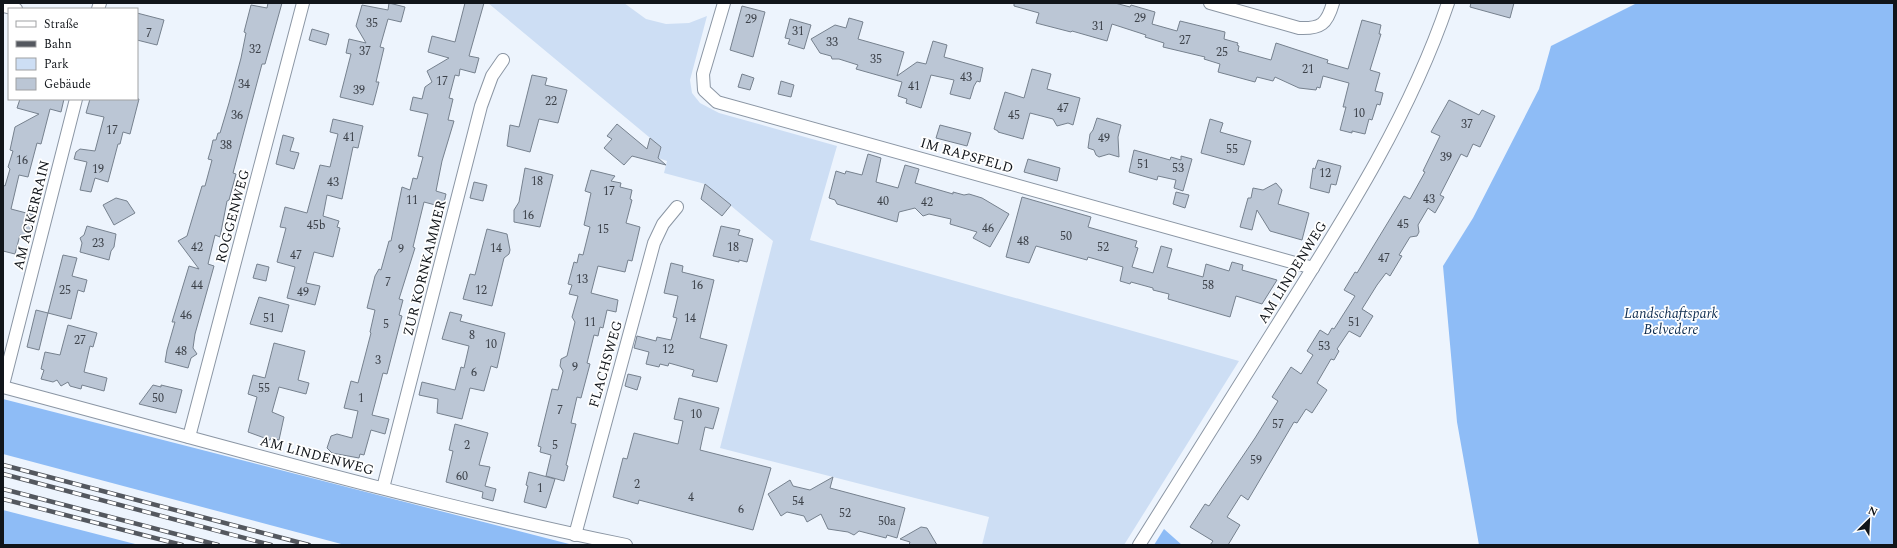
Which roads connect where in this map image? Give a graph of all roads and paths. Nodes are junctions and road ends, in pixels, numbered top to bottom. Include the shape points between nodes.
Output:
1 (303, 3) edge
2 (724, 3) edge
3 (1210, 3) edge
4 (1333, 3) edge
5 (1448, 3) edge
6 (503, 60) dead end
7 (76, 100) edge
8 (677, 207) dead end
9 (1313, 268) junction
10 (3, 386) edge
11 (189, 437) junction
12 (383, 488) junction
13 (575, 535) junction
14 (626, 545) edge
15 (1139, 545) edge

1 - 11 street, ROGGENWEG
2 - 9 street, IM RAPSFELD via 703,74 704,90 717,102
3 - 4 street via 1299,28 1313,29 1322,25 1328,18
5 - 9 street, AM LINDENWEG via 1427,60 1408,101 1376,163
6 - 12 street, ZUR KORNKAMMER via 492,76 481,106
7 - 10 street, AM ACKERRAIN
8 - 13 street, FLACHSWEG via 663,224 654,243
9 - 15 street, AM LINDENWEG
10 - 11 street, AM LINDENWEG
11 - 12 street, AM LINDENWEG
12 - 13 street, AM LINDENWEG
13 - 14 street, AM LINDENWEG

